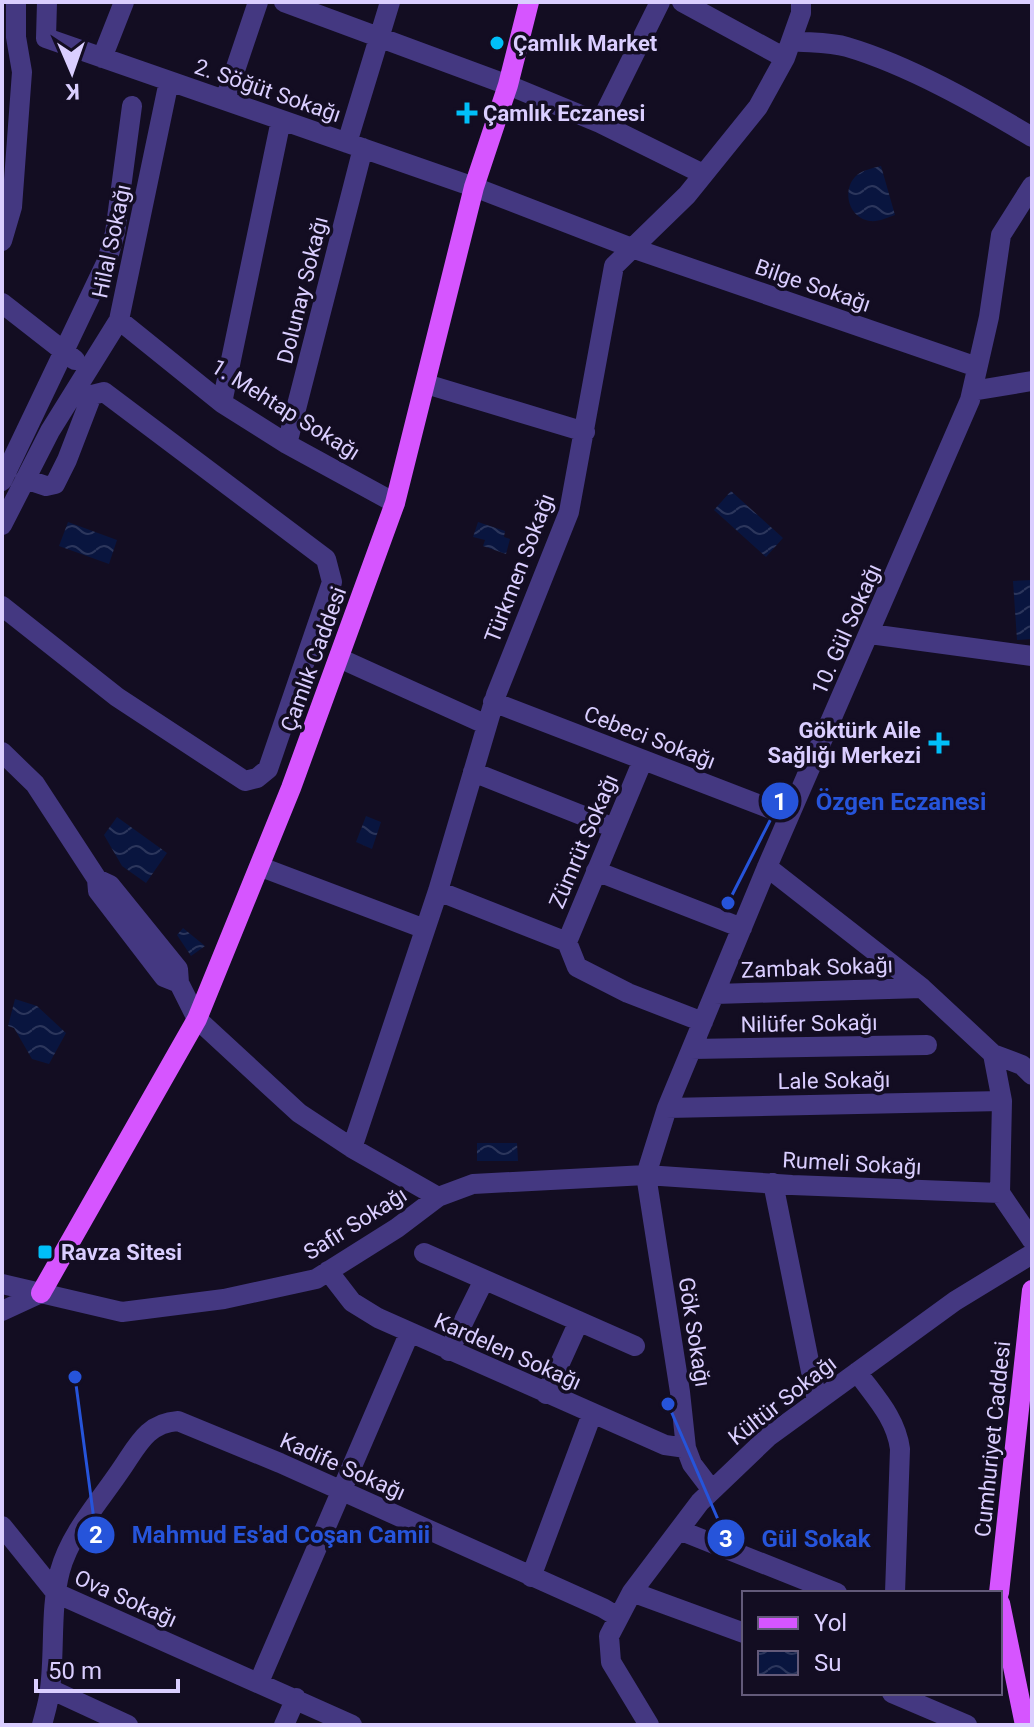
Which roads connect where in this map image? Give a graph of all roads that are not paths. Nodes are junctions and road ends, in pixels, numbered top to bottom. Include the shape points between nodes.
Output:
1 (16, 2) edge
2 (47, 2) edge
3 (124, 2) edge
4 (258, 2) edge
5 (284, 2) edge
6 (390, 2) edge
7 (529, 2) edge
8 (660, 2) edge
9 (682, 2) edge
10 (801, 2) edge
11 (378, 37) junction
12 (788, 50) junction
13 (102, 58) junction
14 (169, 81) junction
15 (508, 85) junction
16 (225, 100) junction
17 (132, 106) dead end
18 (281, 120) junction
19 (600, 123) junction
20 (1032, 137) edge
21 (355, 146) junction
22 (703, 174) junction
23 (1032, 186) edge
24 (474, 187) junction
25 (2, 241) edge
26 (632, 248) junction
27 (2, 303) edge
28 (119, 320) junction
29 (65, 352) junction
30 (977, 367) junction
31 (88, 370) junction
32 (1032, 381) edge
33 (426, 384) junction
34 (972, 391) junction
35 (222, 403) junction
36 (585, 432) junction
37 (287, 444) junction
38 (29, 472) junction
39 (2, 481) edge
40 (395, 503) junction
41 (2, 525) edge
42 (2, 606) edge
43 (870, 634) junction
44 (1032, 656) edge
45 (339, 658) junction
46 (493, 702) junction
47 (487, 725) junction
48 (2, 752) edge
49 (643, 760) junction
50 (473, 772) junction
51 (789, 816) junction
52 (614, 828) junction
53 (261, 867) junction
54 (767, 867) junction
55 (596, 871) junction
56 (438, 891) junction
57 (742, 928) junction
58 (425, 929) junction
59 (567, 942) junction
60 (922, 988) junction
61 (715, 994) junction
62 (197, 1019) junction
63 (703, 1022) junction
64 (927, 1045) dead end
65 (692, 1049) junction
66 (993, 1054) junction
67 (1032, 1075) edge
68 (1002, 1101) junction
69 (667, 1108) junction
70 (352, 1148) junction
71 (646, 1175) junction
72 (773, 1183) junction
73 (1000, 1193) junction
74 (438, 1197) junction
75 (1032, 1240) edge
76 (424, 1253) dead end
77 (1032, 1254) edge
78 (328, 1271) junction
79 (484, 1280) junction
80 (2, 1284) edge
81 (1032, 1290) edge
82 (41, 1293) junction
83 (2, 1311) edge
84 (579, 1321) junction
85 (409, 1334) junction
86 (635, 1346) dead end
87 (449, 1351) junction
88 (857, 1372) junction
89 (546, 1394) junction
90 (817, 1401) junction
91 (592, 1414) junction
92 (1024, 1438) edge
93 (686, 1448) junction
94 (711, 1489) junction
95 (342, 1491) junction
96 (2, 1526) edge
97 (679, 1530) junction
98 (531, 1577) junction
99 (832, 1591) edge
100 (895, 1591) edge
101 (999, 1591) edge
102 (632, 1592) junction
103 (56, 1593) junction
104 (618, 1617) junction
105 (1002, 1626) edge
106 (742, 1632) edge
107 (1005, 1660) edge
108 (259, 1682) junction
109 (50, 1689) junction
110 (897, 1695) edge
111 (296, 1698) junction
112 (650, 1724) edge
113 (42, 1725) edge
114 (128, 1725) edge
115 (284, 1725) edge
116 (352, 1725) edge
117 (967, 1725) edge
118 (1025, 1725) edge

1 - 25 street via 22,72 12,207
2 - 13 street, 2. Söğüt Sokağı via 46,38
3 - 13 street
4 - 16 street
5 - 11 street
6 - 11 street, Dolunay Sokağı
7 - 15 main road, Çamlık Caddesi
8 - 19 street
9 - 12 street
10 - 12 street, Türkmen Sokağı
11 - 15 street
11 - 21 street, Dolunay Sokağı
12 - 20 street via 845,46 985,109
12 - 22 street, Türkmen Sokağı via 758,107
13 - 14 street, 2. Söğüt Sokağı
14 - 16 street, 2. Söğüt Sokağı
14 - 28 street, Hilal Sokağı
15 - 19 street
15 - 24 main road, Çamlık Caddesi
16 - 18 street, 2. Söğüt Sokağı
17 - 29 street via 112,247
18 - 21 street, 2. Söğüt Sokağı
18 - 35 street
19 - 22 street
21 - 24 street, 2. Söğüt Sokağı
21 - 37 street, Dolunay Sokağı
22 - 26 street, Türkmen Sokağı
23 - 30 street, 10. Gül Sokağı via 1001,235
24 - 26 street, Bilge Sokağı
24 - 33 main road, Çamlık Caddesi
26 - 30 street, Bilge Sokağı
26 - 36 street, Türkmen Sokağı via 614,266
27 - 29 street
28 - 31 street, Hilal Sokağı
28 - 35 street, 1. Mehtap Sokağı
29 - 31 street
29 - 39 street
30 - 34 street, 10. Gül Sokağı
31 - 38 street, Hilal Sokağı
32 - 34 street
33 - 36 street
33 - 40 main road, Çamlık Caddesi
34 - 43 street, 10. Gül Sokağı
35 - 37 street, 1. Mehtap Sokağı
36 - 46 street, Türkmen Sokağı via 569,512
37 - 40 street, 1. Mehtap Sokağı
38 - 41 street, Hilal Sokağı
38 - 42 street via 46,486 55,484 92,395 104,392 326,559 332,582 268,769 245,781 117,697
40 - 45 main road, Çamlık Caddesi
43 - 44 street
43 - 51 street, 10. Gül Sokağı
45 - 47 street
45 - 53 main road, Çamlık Caddesi
46 - 47 street, Türkmen Sokağı
46 - 49 street, Cebeci Sokağı
47 - 50 street, Türkmen Sokağı
48 - 62 street via 35,784 97,879 98,891 164,977 179,983
49 - 51 street, Cebeci Sokağı
49 - 52 street, Zümrüt Sokağı
50 - 52 street
50 - 56 street, Türkmen Sokağı
51 - 54 street, 10. Gül Sokağı
52 - 55 street, Zümrüt Sokağı
53 - 58 street
53 - 62 main road, Çamlık Caddesi
54 - 57 street, 10. Gül Sokağı
54 - 60 street
55 - 57 street
55 - 59 street, Zümrüt Sokağı
56 - 58 street, Türkmen Sokağı
56 - 59 street
57 - 61 street, 10. Gül Sokağı
58 - 70 street, Türkmen Sokağı
59 - 63 street via 577,967
60 - 61 street, Zambak Sokağı
60 - 66 street
61 - 63 street, 10. Gül Sokağı
62 - 70 street via 299,1113
62 - 82 main road, Çamlık Caddesi
63 - 65 street, 10. Gül Sokağı
64 - 65 street, Nilüfer Sokağı
65 - 69 street, 10. Gül Sokağı
66 - 67 street via 1022,1065
66 - 68 street
68 - 69 street, Lale Sokağı
68 - 73 street
69 - 71 street, 10. Gül Sokağı
70 - 74 street
71 - 72 street, Rumeli Sokağı
71 - 74 street, Safir Sokağı via 473,1184
71 - 93 street, Gök Sokağı
72 - 73 street, Rumeli Sokağı
72 - 90 street
73 - 75 street
74 - 78 street, Safir Sokağı
76 - 79 street
77 - 88 street, Kültür Sokağı via 955,1301
78 - 82 street, Safir Sokağı via 316,1279 152,1310 122,1312
78 - 85 street, Kardelen Sokağı via 352,1302
79 - 84 street
79 - 87 street
80 - 82 street, Safir Sokağı
81 - 92 main road, Cumhuriyet Caddesi
82 - 83 street
84 - 86 street
84 - 89 street
85 - 87 street, Kardelen Sokağı
85 - 95 street
87 - 89 street, Kardelen Sokağı
88 - 90 street, Kültür Sokağı
88 - 100 street via 899,1436
89 - 91 street, Kardelen Sokağı
90 - 94 street, Kültür Sokağı
91 - 93 street, Kardelen Sokağı via 665,1445
91 - 98 street
92 - 101 main road, Cumhuriyet Caddesi
93 - 94 street, Gök Sokağı
94 - 97 street, Kültür Sokağı
95 - 98 street, Kadife Sokağı
95 - 103 street, Kadife Sokağı via 178,1421 154,1426 76,1534
95 - 108 street
96 - 103 street
97 - 99 street
97 - 102 street, Kültür Sokağı
98 - 104 street, Kadife Sokağı
102 - 104 street, Kültür Sokağı
102 - 106 street
103 - 108 street, Ova Sokağı
103 - 109 street
104 - 112 street, Kültür Sokağı via 609,1636 611,1662
105 - 107 main road
107 - 118 main road
108 - 111 street, Ova Sokağı
109 - 113 street
109 - 114 street
110 - 117 street
111 - 115 street
111 - 116 street, Ova Sokağı

